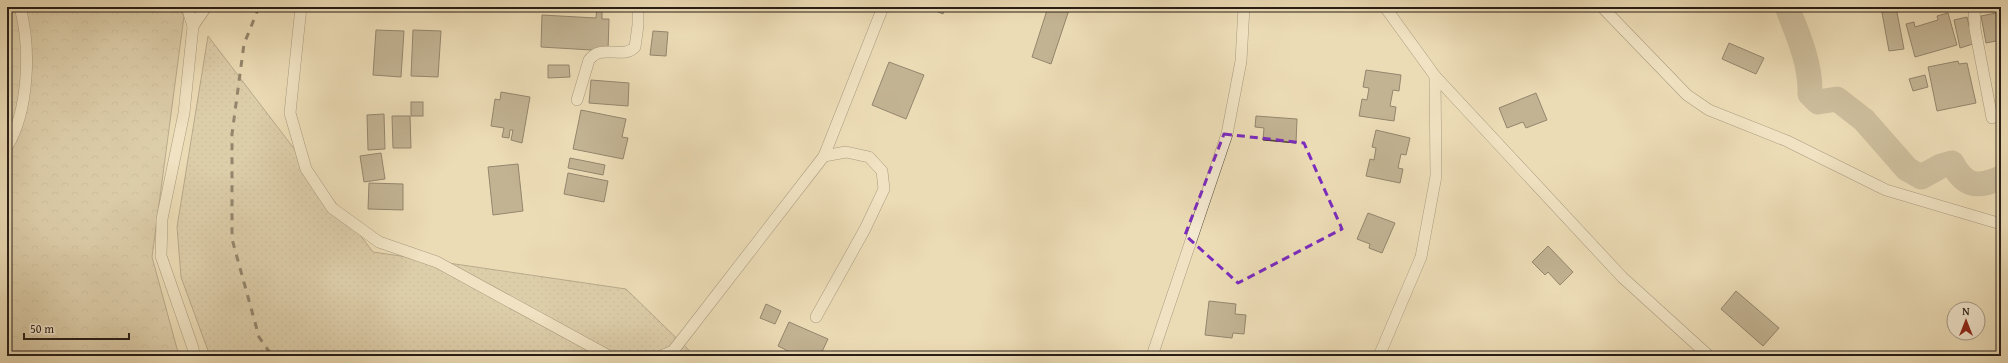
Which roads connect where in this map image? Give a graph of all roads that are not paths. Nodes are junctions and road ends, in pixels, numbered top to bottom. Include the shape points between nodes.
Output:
1 (20, 7) edge
2 (187, 7) edge
3 (206, 7) edge
4 (301, 7) edge
5 (638, 7) edge
6 (883, 7) edge
7 (1244, 7) edge
8 (1385, 7) edge
9 (1602, 7) edge
10 (1974, 7) edge
11 (193, 26) junction
12 (1435, 76) junction
13 (577, 100) dead end
14 (1992, 118) dead end
15 (7, 147) edge
16 (824, 156) junction
17 (2001, 224) edge
18 (816, 317) dead end
19 (194, 356) edge
20 (609, 356) edge
21 (661, 356) edge
22 (1152, 356) edge
23 (1379, 356) edge
24 (1709, 356) edge

1 - 15 street via 25,27 27,84 13,137
2 - 11 street
3 - 11 street
4 - 20 street via 290,113 306,168 332,208 379,242 437,262
5 - 13 street via 634,48 627,52 599,52 592,56
6 - 16 street
7 - 22 street via 1241,61 1227,134
8 - 12 street
9 - 17 street via 1687,95 1709,110 1787,141 1886,190
10 - 14 street via 1975,29
11 - 19 street via 184,114 162,218 161,256
12 - 23 street via 1436,176 1421,257
12 - 24 street via 1622,277
16 - 18 street via 846,152 869,157 882,171 884,190
16 - 21 street via 673,351

